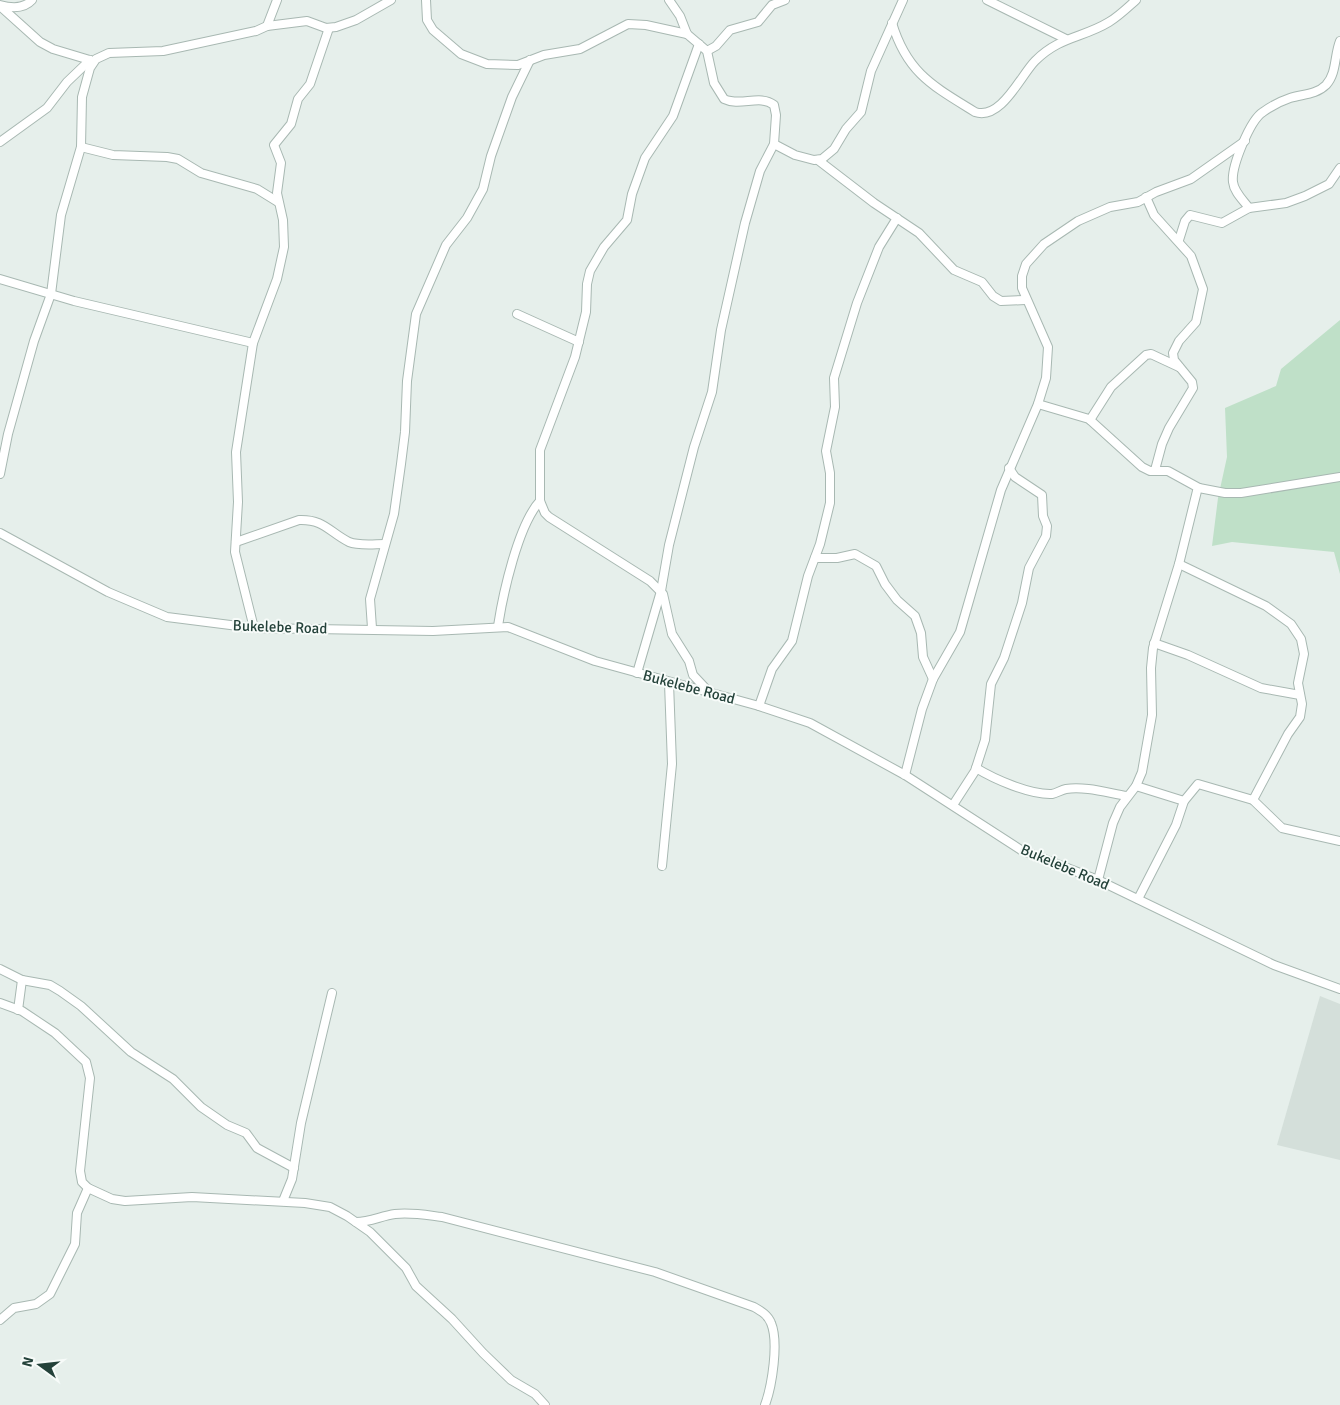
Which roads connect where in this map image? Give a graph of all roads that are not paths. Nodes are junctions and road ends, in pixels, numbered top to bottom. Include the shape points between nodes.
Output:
1 (32, 0) edge
2 (277, 0) edge
3 (392, 0) edge
4 (426, 0) edge
5 (669, 0) edge
6 (786, 0) edge
7 (903, 0) edge
8 (987, 0) edge
9 (1136, 0) edge
10 (0, 6) edge
11 (892, 23) junction
12 (266, 26) junction
13 (329, 28) junction
14 (687, 34) junction
15 (1066, 39) junction
16 (1340, 41) edge
17 (699, 44) junction
18 (708, 51) junction
19 (530, 60) junction
20 (92, 61) junction
21 (1245, 141) junction
22 (0, 142) edge
23 (774, 144) junction
24 (82, 147) junction
25 (818, 160) junction
26 (1340, 168) edge
27 (1146, 198) junction
28 (278, 202) junction
29 (1249, 208) junction
30 (897, 218) junction
31 (1179, 240) junction
32 (0, 279) edge
33 (51, 294) junction
34 (1025, 300) junction
35 (517, 314) dead end
36 (578, 342) junction
37 (253, 343) junction
38 (1179, 367) junction
39 (1038, 404) junction
40 (1090, 420) junction
41 (1009, 468) junction
42 (1156, 470) junction
43 (0, 474) edge
44 (1340, 477) edge
45 (1199, 488) junction
46 (540, 501) junction
47 (0, 533) edge
48 (236, 542) junction
49 (385, 544) junction
50 (815, 558) junction
51 (1178, 564) junction
52 (661, 591) junction
53 (498, 626) junction
54 (254, 628) junction
55 (372, 628) junction
56 (1154, 643) junction
57 (637, 673) junction
58 (933, 679) junction
59 (669, 683) junction
60 (709, 692) junction
61 (1300, 695) junction
62 (759, 706) junction
63 (976, 768) junction
64 (905, 775) junction
65 (1136, 786) junction
66 (1127, 796) junction
67 (1252, 800) junction
68 (1184, 801) junction
69 (953, 805) junction
70 (1340, 841) edge
71 (662, 866) dead end
72 (1098, 880) junction
73 (1138, 899) junction
74 (0, 968) edge
75 (22, 980) junction
76 (1340, 989) edge
77 (332, 993) dead end
78 (0, 1003) edge
79 (18, 1010) junction
80 (294, 1168) junction
81 (88, 1188) junction
82 (283, 1201) junction
83 (356, 1222) junction
84 (0, 1320) edge
85 (545, 1405) edge
86 (765, 1405) edge

1 - 10 street via 24,6
2 - 12 street
3 - 13 street via 356,20
4 - 19 street via 429,25 461,54 487,64 518,65
5 - 14 street
6 - 18 street via 771,6 758,22 730,30
7 - 11 street
8 - 15 street
9 - 15 street via 1109,22
10 - 20 street via 40,42 59,52
11 - 15 street via 910,65 980,114 995,108 1017,88 1034,62
11 - 25 street via 871,71 861,112 846,128 834,149
12 - 13 street via 307,22
12 - 20 street via 163,51 109,52
13 - 28 street via 310,84 298,99 291,124 274,143 281,163
14 - 17 street
14 - 19 street via 628,24 589,46
16 - 21 street via 1332,76 1324,87 1308,95 1287,99 1261,113
17 - 18 street
17 - 36 street via 673,116 640,171 627,220 604,247 590,271 586,312
18 - 23 street via 714,83 724,99 743,102 764,100 774,104
19 - 49 street via 512,98 483,189 467,218 446,245 416,314 407,381 404,443 394,514
20 - 22 street via 67,82 47,108
20 - 24 street via 82,97
21 - 27 street via 1191,179
21 - 29 street via 1235,166 1233,182
23 - 25 street via 795,155
23 - 52 street via 760,171 745,223 721,330 712,392 669,544
24 - 28 street via 117,155 178,159 201,173 257,189
24 - 33 street via 60,220
25 - 30 street
26 - 29 street via 1326,186 1293,202
27 - 31 street via 1154,215
27 - 34 street via 1090,214 1044,244 1030,257 1022,276
28 - 37 street via 283,220 284,247 277,279
29 - 31 street via 1222,224 1190,215
30 - 34 street via 925,237 954,270 982,282 996,298 1008,302
30 - 50 street via 879,247 834,378 835,407 826,451 831,501
31 - 38 street via 1192,256 1203,292 1196,322 1174,347 1173,357
32 - 33 street
33 - 37 street
33 - 43 street via 34,341
34 - 39 street via 1048,350 1046,378
35 - 36 street
36 - 46 street via 558,404 541,442
37 - 48 street via 236,452
38 - 40 street via 1151,354 1146,355 1111,386
38 - 42 street via 1193,388 1169,428
39 - 40 street
39 - 41 street
40 - 42 street via 1142,467
41 - 58 street via 962,625
41 - 63 street via 1015,477 1042,495 1047,530 1028,572 1003,663 991,684 985,740
42 - 45 street via 1168,471
44 - 45 street via 1241,493
45 - 51 street
46 - 52 street via 545,513 556,522
46 - 53 street via 521,538 502,597
47 - 54 street, Bukelebe Road via 147,610 186,621
48 - 49 street via 308,519 321,523 349,542
48 - 54 street via 236,559
49 - 55 street via 370,599
50 - 58 street via 856,554 876,566 897,600 915,616 921,633 923,657
50 - 62 street via 792,641 772,670
51 - 56 street
51 - 61 street via 1266,606 1291,624 1304,654 1298,683
52 - 57 street
52 - 60 street via 674,639 689,661 694,677
53 - 55 street, Bukelebe Road via 434,631
53 - 57 street, Bukelebe Road
54 - 55 street, Bukelebe Road
56 - 61 street via 1261,688
56 - 65 street via 1152,715 1146,755
57 - 59 street, Bukelebe Road
58 - 64 street
59 - 60 street, Bukelebe Road
59 - 71 street via 672,764
60 - 62 street, Bukelebe Road
61 - 67 street via 1299,721 1288,734
62 - 64 street, Bukelebe Road via 810,723
63 - 66 street via 1022,789 1052,794 1066,789 1084,790
63 - 69 street
64 - 69 street, Bukelebe Road
65 - 66 street
65 - 68 street
66 - 72 street via 1113,822
67 - 68 street via 1199,784
67 - 70 street via 1282,828
68 - 73 street via 1180,818
69 - 72 street, Bukelebe Road via 1021,850
72 - 73 street, Bukelebe Road
73 - 76 street, Bukelebe Road via 1274,965
74 - 75 street
75 - 79 street
75 - 80 street via 50,985 60,991 131,1052 173,1079 201,1107 227,1125 246,1133 257,1148
77 - 80 street via 301,1123
78 - 79 street
79 - 81 street via 67,1042 86,1062 90,1078 80,1171 82,1182
80 - 82 street
81 - 82 street via 124,1201 192,1196 252,1202
81 - 84 street via 77,1216 75,1244 50,1294 36,1304 14,1308
82 - 83 street via 330,1207
83 - 85 street via 406,1268 416,1286 500,1371 515,1384 535,1394
83 - 86 street via 403,1214 442,1218 655,1272 754,1307 766,1315 773,1332 773,1364

